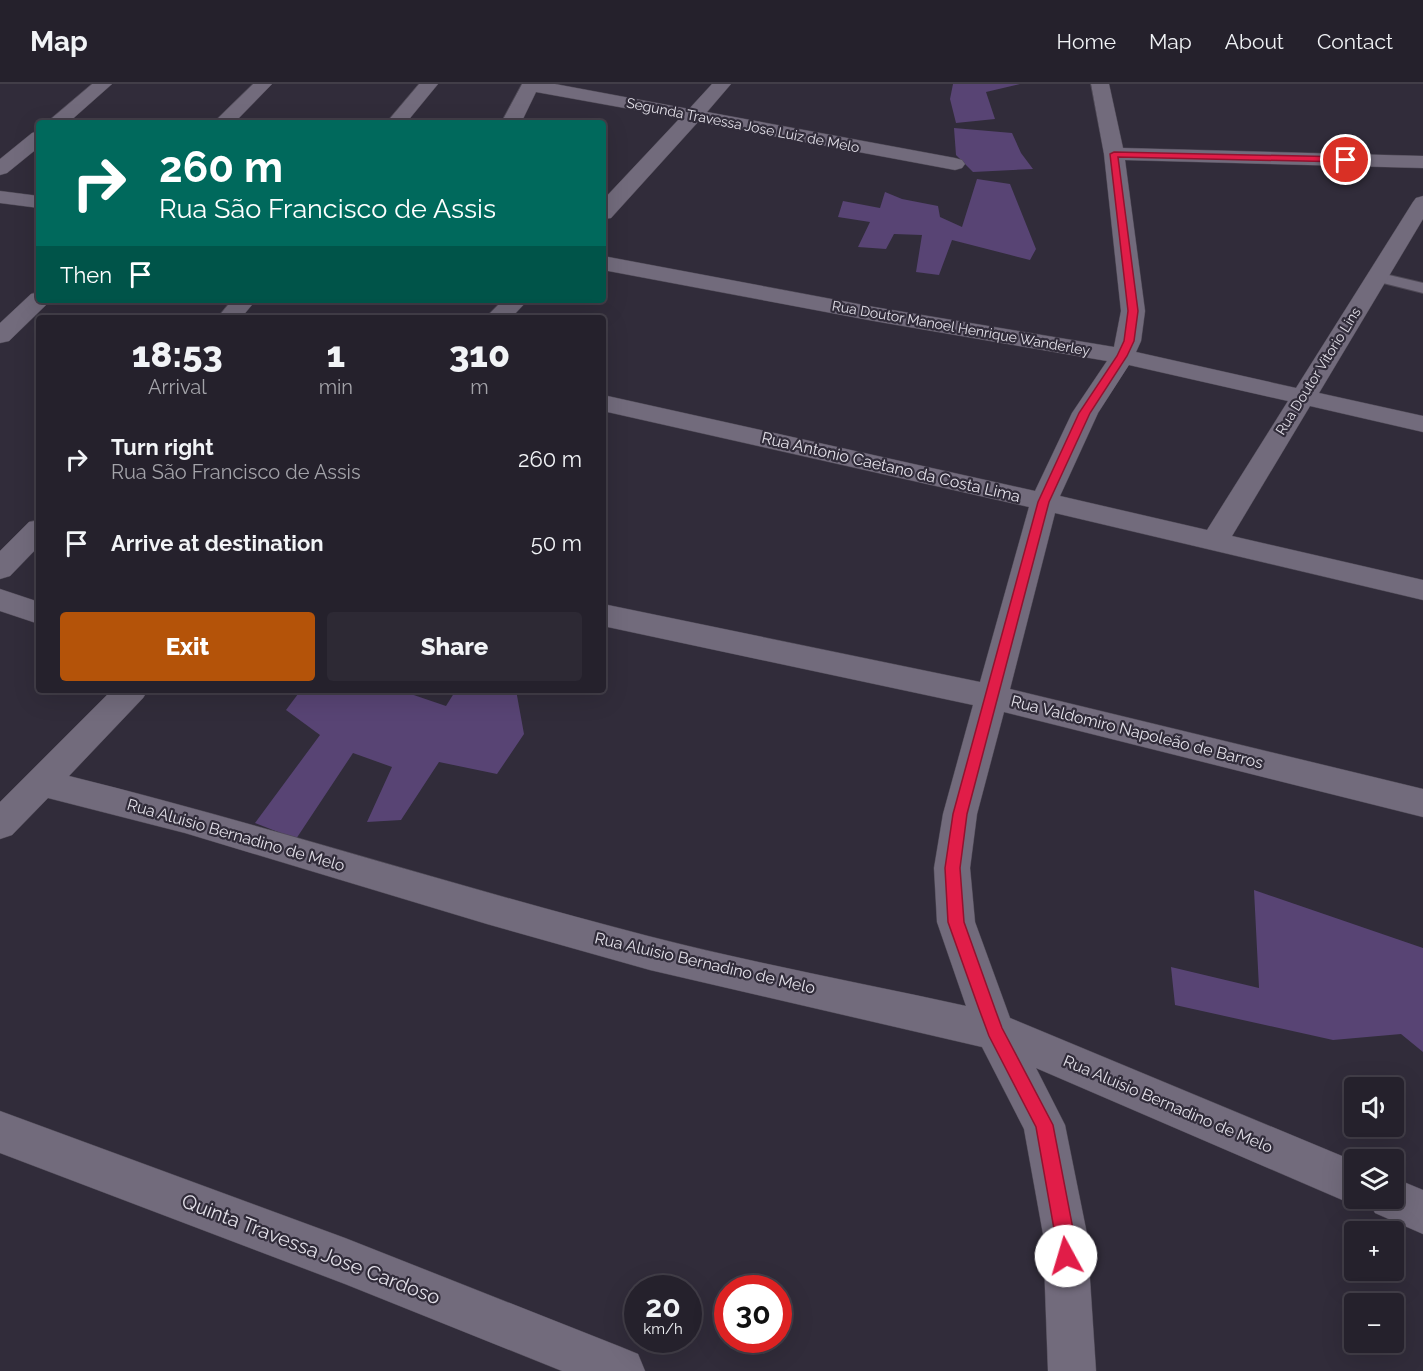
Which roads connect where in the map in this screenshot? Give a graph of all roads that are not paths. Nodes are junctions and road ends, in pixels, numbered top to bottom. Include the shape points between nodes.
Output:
1 (104, 84) edge
2 (263, 84) edge
3 (429, 84) edge
4 (531, 84) edge
5 (722, 84) edge
6 (1101, 84) edge
7 (695, 115) junction
8 (60, 120) edge
9 (226, 120) edge
10 (399, 120) edge
11 (513, 120) edge
12 (36, 139) edge
13 (1114, 154) junction
14 (1423, 162) edge
15 (955, 164) dead end
16 (0, 169) edge
17 (0, 197) edge
18 (36, 201) edge
19 (1423, 202) edge
20 (606, 210) edge
21 (606, 264) edge
22 (1376, 277) junction
23 (1423, 288) edge
24 (36, 302) edge
25 (242, 303) edge
26 (513, 303) edge
27 (232, 315) edge
28 (500, 315) edge
29 (0, 336) edge
30 (1122, 356) junction
31 (1303, 396) junction
32 (606, 404) edge
33 (1423, 424) edge
34 (1044, 502) junction
35 (36, 532) edge
36 (1215, 541) junction
37 (0, 568) edge
38 (1423, 590) edge
39 (0, 600) edge
40 (36, 612) edge
41 (606, 616) edge
42 (129, 693) edge
43 (990, 696) junction
44 (41, 783) junction
45 (1423, 803) edge
46 (0, 825) edge
47 (995, 1031) junction
48 (0, 1132) edge
49 (1344, 1179) edge
50 (1404, 1204) edge
51 (1423, 1212) edge
52 (621, 1371) edge
53 (1071, 1371) edge

1 - 8 street
2 - 9 street
3 - 10 street
4 - 7 street, Segunda Travessa Jose Luiz de Melo
4 - 11 street
5 - 7 street
6 - 13 street
7 - 15 street, Segunda Travessa Jose Luiz de Melo
7 - 20 street
12 - 16 street
13 - 14 street
13 - 30 street via 1133,311 1129,341
17 - 18 street
19 - 22 street, Rua Doutor Vitorio Lins
21 - 30 street, Rua Doutor Manoel Henrique Wanderley
22 - 23 lane
22 - 31 street, Rua Doutor Vitorio Lins
24 - 29 street
25 - 27 street
26 - 28 street
30 - 31 street, Rua Doutor Manoel Henrique Wanderley
30 - 34 street via 1085,413
31 - 33 street, Rua Doutor Manoel Henrique Wanderley
31 - 36 street, Rua Doutor Vitorio Lins
32 - 34 street, Rua Antonio Caetano da Costa Lima
34 - 36 street, Rua Antonio Caetano da Costa Lima
34 - 43 street
35 - 37 street
36 - 38 street, Rua Antonio Caetano da Costa Lima
39 - 40 street
41 - 43 street, Rua Valdomiro Napoleão de Barros
42 - 44 street
43 - 45 street, Rua Valdomiro Napoleão de Barros
43 - 47 street via 960,814 952,868 956,922
44 - 46 street
44 - 47 street, Rua Aluisio Bernadino de Melo via 185,819 650,953
47 - 49 street, Rua Aluisio Bernadino de Melo
47 - 53 street via 1044,1125 1065,1234
48 - 52 street, Quinta Travessa Jose Cardoso via 345,1261
50 - 51 street

